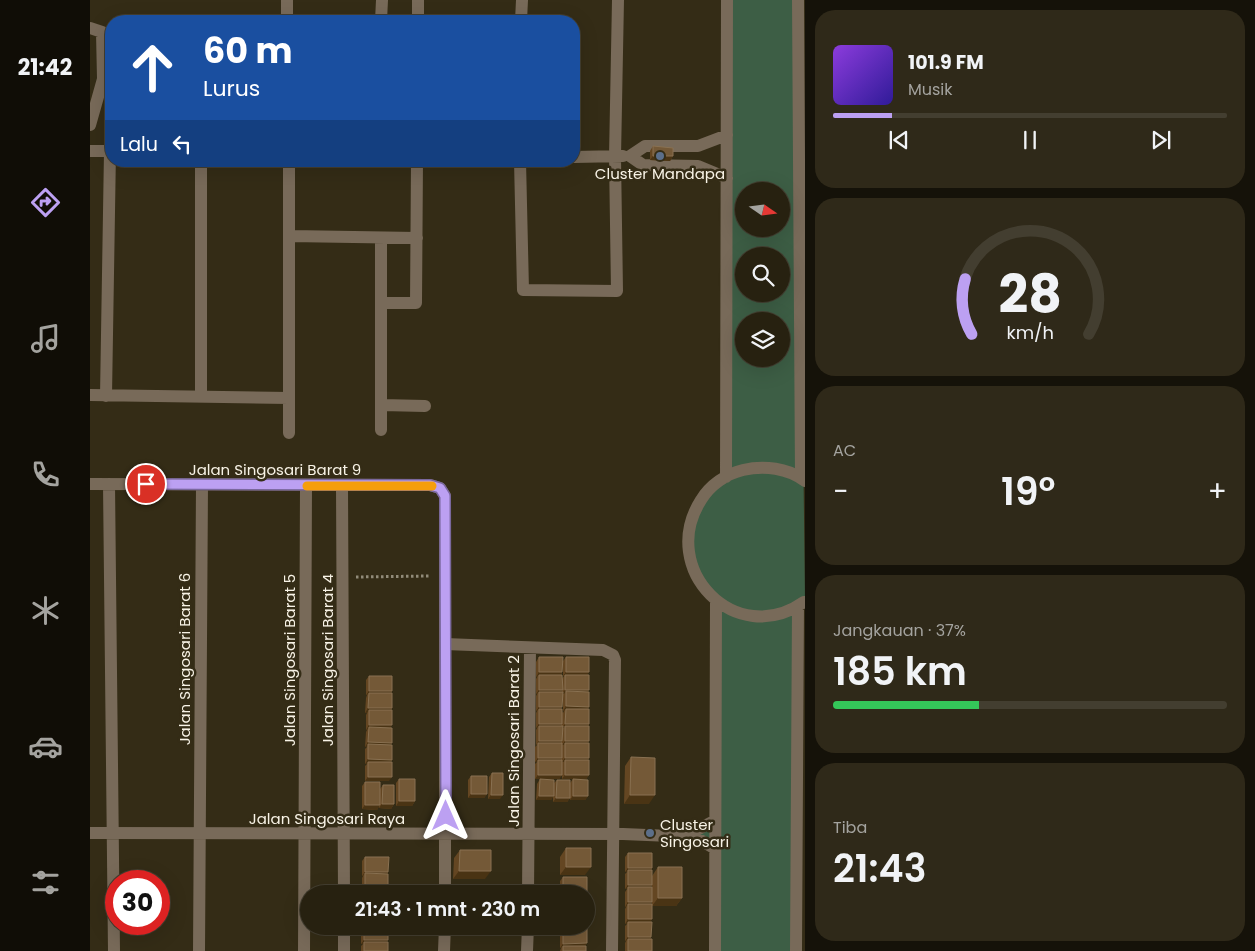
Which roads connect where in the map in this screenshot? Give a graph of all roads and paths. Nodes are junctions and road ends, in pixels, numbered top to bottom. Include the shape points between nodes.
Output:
1 (287, 0) edge
2 (382, 0) edge
3 (418, 0) edge
4 (522, 0) edge
5 (618, 0) edge
6 (727, 0) edge
7 (798, 0) edge
8 (287, 15) edge
9 (382, 15) edge
10 (418, 15) edge
11 (521, 15) edge
12 (90, 28) edge
13 (90, 125) edge
14 (727, 134) junction
15 (698, 146) junction
16 (90, 151) edge
17 (105, 151) edge
18 (630, 156) junction
19 (580, 157) edge
20 (616, 157) junction
21 (698, 166) junction
22 (111, 167) edge
23 (200, 167) edge
24 (289, 167) edge
25 (417, 167) edge
26 (520, 167) edge
27 (727, 178) junction
28 (290, 236) junction
29 (382, 238) junction
30 (417, 238) junction
31 (802, 279) edge
32 (381, 303) junction
33 (803, 388) edge
34 (90, 395) edge
35 (106, 396) junction
36 (202, 396) junction
37 (289, 398) junction
38 (382, 405) junction
39 (425, 406) dead end
40 (382, 430) dead end
41 (289, 433) dead end
42 (726, 477) junction
43 (803, 480) edge
44 (90, 484) edge
45 (110, 484) junction
46 (202, 485) junction
47 (306, 486) junction
48 (342, 486) junction
49 (444, 576) junction
50 (343, 578) junction
51 (716, 600) junction
52 (801, 604) edge
53 (445, 644) junction
54 (530, 648) junction
55 (714, 821) junction
56 (344, 833) junction
57 (90, 834) edge
58 (113, 834) junction
59 (199, 834) junction
60 (304, 834) junction
61 (618, 834) junction
62 (695, 834) junction
63 (446, 835) junction
64 (528, 835) junction
65 (714, 848) junction
66 (344, 885) edge
67 (445, 885) edge
68 (528, 885) edge
69 (344, 935) edge
70 (445, 935) edge
71 (528, 935) edge
72 (114, 951) edge
73 (199, 951) edge
74 (304, 951) edge
75 (344, 951) edge
76 (444, 951) edge
77 (527, 951) edge
78 (612, 951) edge
79 (715, 951) edge
80 (796, 951) edge

1 - 8 street
2 - 9 street
3 - 10 street
4 - 11 street
5 - 20 street
6 - 14 street
7 - 31 street
12 - 13 street via 102,32 103,79
14 - 15 street
14 - 27 street
15 - 18 street via 645,146
15 - 21 street
16 - 17 street
18 - 20 street
18 - 21 street via 643,165
19 - 20 street
20 - 26 street via 622,291 524,290
21 - 27 street
22 - 35 street
23 - 36 street
24 - 28 street
25 - 30 street
27 - 42 street
28 - 29 street
28 - 37 street
29 - 30 street
29 - 32 street
30 - 32 street via 416,303
31 - 33 street
32 - 38 street
33 - 43 street
34 - 35 street
35 - 36 street
36 - 37 street
37 - 41 street
38 - 39 street
38 - 40 street
42 - 43 street via 760,467 777,469
42 - 51 street via 704,495 690,522 688,536 691,565 705,590
44 - 45 street, Jalan Singosari Barat 9
45 - 46 street, Jalan Singosari Barat 9
45 - 58 street
46 - 47 street, Jalan Singosari Barat 9
46 - 59 street, Jalan Singosari Barat 6
47 - 48 street, Jalan Singosari Barat 9
47 - 60 street, Jalan Singosari Barat 5
48 - 49 street, Jalan Singosari Barat 9 via 430,485 440,488 445,496
48 - 50 street, Jalan Singosari Barat 4
49 - 50 path
49 - 53 street
50 - 56 street, Jalan Singosari Barat 4
51 - 52 street via 728,608 756,616 784,613
51 - 55 street
52 - 80 street
53 - 54 street
53 - 63 street
54 - 61 street via 589,649 610,652 615,660
54 - 64 street, Jalan Singosari Barat 2
55 - 62 street
55 - 65 street
56 - 60 street, Jalan Singosari Raya
56 - 63 street, Jalan Singosari Raya
56 - 66 street, Jalan Singosari Barat 4
57 - 58 street, Jalan Singosari Raya
58 - 59 street, Jalan Singosari Raya
58 - 72 street
59 - 60 street, Jalan Singosari Raya
59 - 73 street, Jalan Singosari Barat 6
60 - 74 street, Jalan Singosari Barat 5
61 - 62 street via 634,831
61 - 64 street, Jalan Singosari Raya
61 - 78 street
62 - 65 street
63 - 64 street, Jalan Singosari Raya
63 - 67 street
64 - 68 street, Jalan Singosari Barat 2
65 - 79 street
69 - 75 street
70 - 76 street
71 - 77 street

